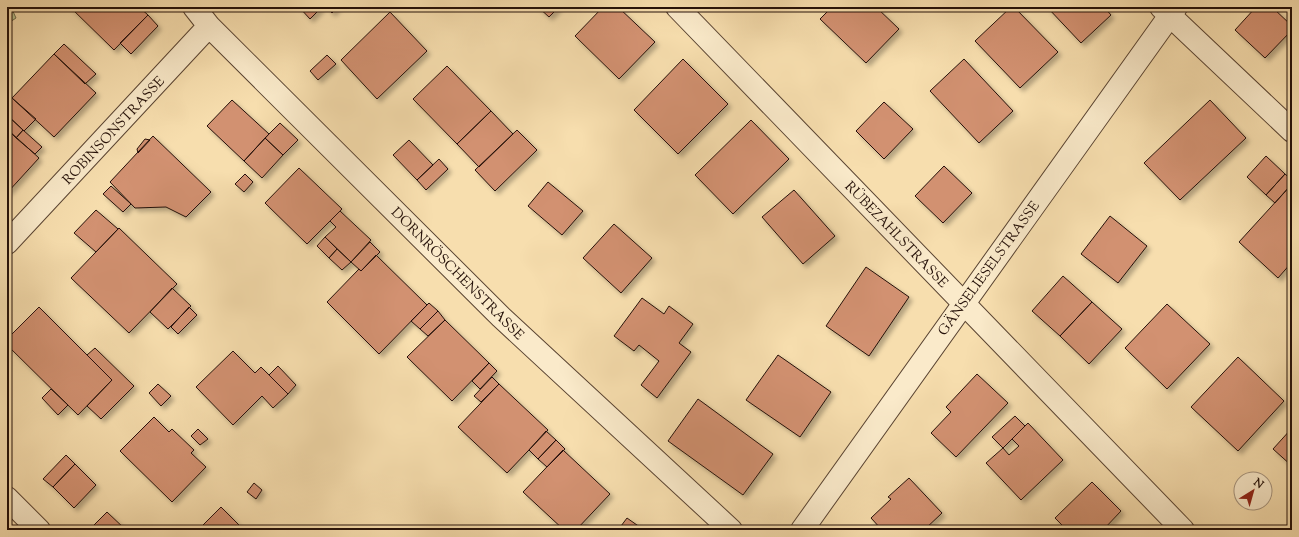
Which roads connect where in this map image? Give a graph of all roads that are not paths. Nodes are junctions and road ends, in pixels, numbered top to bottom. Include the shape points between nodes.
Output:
1 (194, 7) edge
2 (677, 7) edge
3 (1169, 10) edge
4 (209, 26) junction
5 (1292, 131) edge
6 (11, 239) edge
7 (964, 302) junction
8 (7, 498) edge
9 (39, 530) edge
10 (731, 530) edge
11 (802, 530) edge
12 (1183, 530) edge

1 - 4 street, DORNRÖSCHENSTRASSE
2 - 7 street, RÜBEZAHLSTRASSE
3 - 5 street
3 - 7 street, GÄNSELIESELSTRASSE
4 - 6 street, ROBINSONSTRASSE
4 - 10 street, DORNRÖSCHENSTRASSE via 501,317
7 - 11 street, GÄNSELIESELSTRASSE
7 - 12 street, RÜBEZAHLSTRASSE
8 - 9 street

